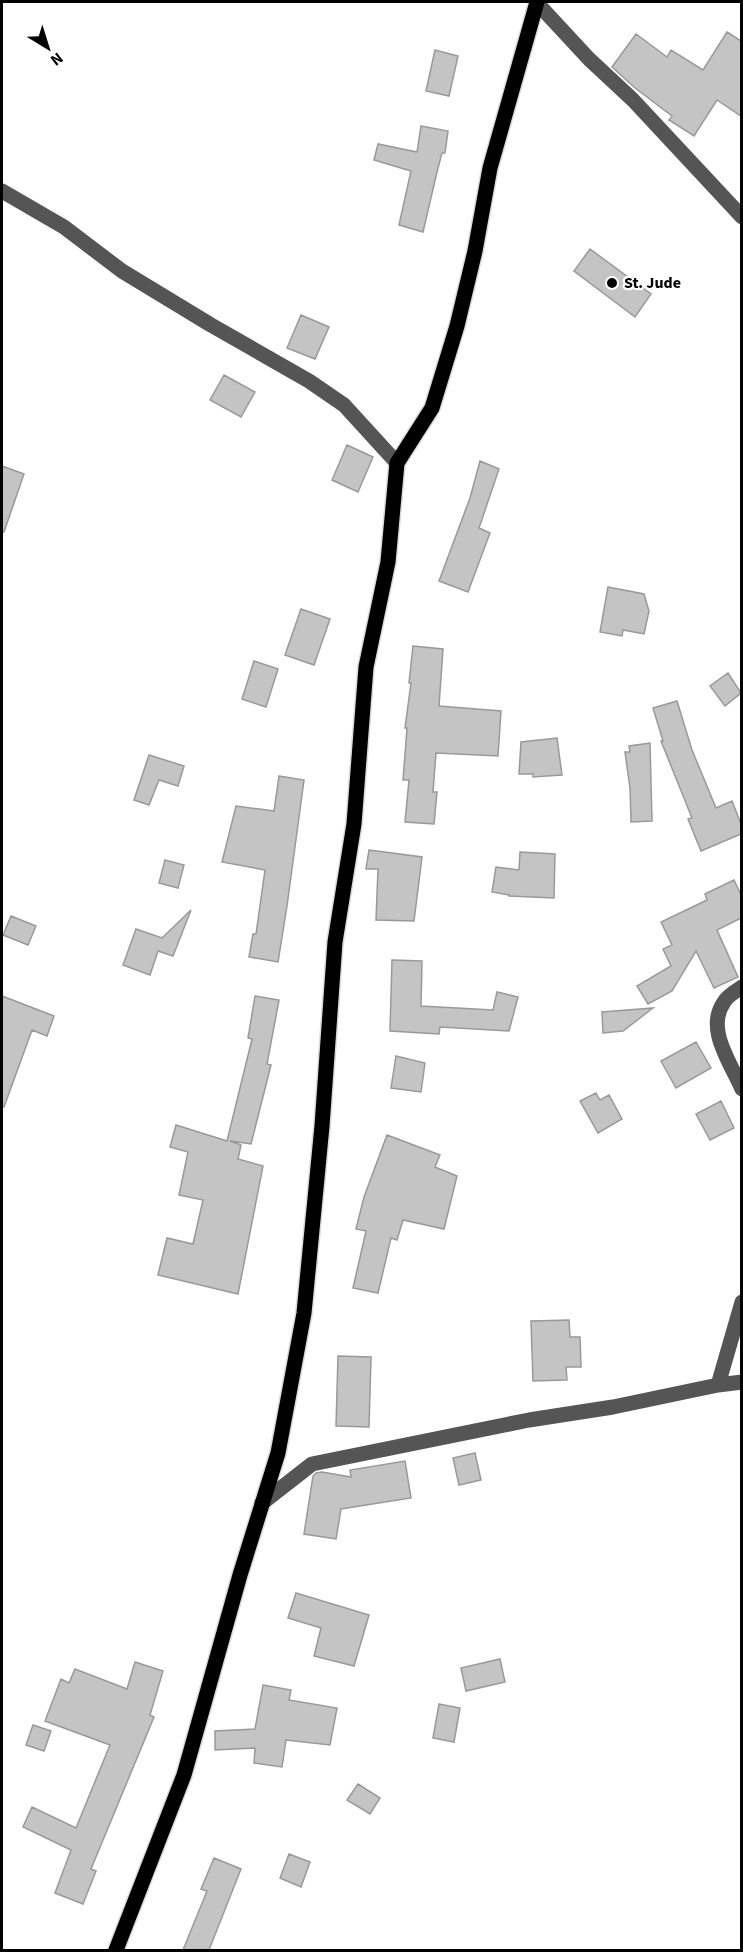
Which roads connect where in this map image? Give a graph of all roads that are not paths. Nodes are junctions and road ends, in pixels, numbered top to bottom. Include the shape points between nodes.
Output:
1 (537, 2) edge
2 (2, 191) edge
3 (741, 217) edge
4 (397, 463) junction
5 (741, 987) edge
6 (741, 1089) edge
7 (741, 1302) edge
8 (741, 1382) edge
9 (718, 1385) junction
10 (262, 1503) junction
11 (116, 1950) edge

1 - 3 street
1 - 4 main road via 490,168 457,326 432,408
2 - 4 street via 64,227 132,277 318,387 344,405
4 - 10 main road via 388,562 366,667 354,824 335,942 304,1313 278,1453
5 - 6 street via 724,1001 716,1022
7 - 9 street
8 - 9 street
9 - 10 street via 312,1464
10 - 11 main road via 184,1775

